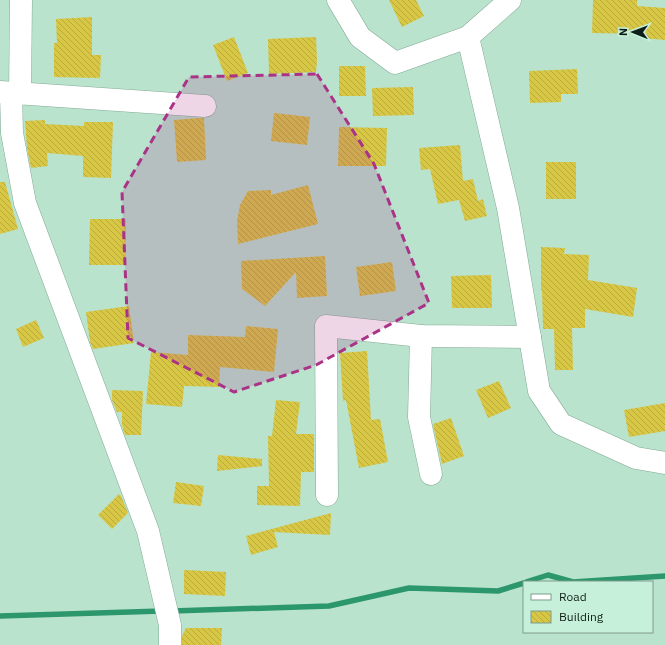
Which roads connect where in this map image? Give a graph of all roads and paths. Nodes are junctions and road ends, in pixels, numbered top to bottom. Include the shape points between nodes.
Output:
1 (21, 0) edge
2 (338, 0) edge
3 (510, 0) edge
4 (468, 36) junction
5 (10, 93) edge
6 (205, 106) dead end
7 (421, 336) junction
8 (530, 337) junction
9 (665, 463) edge
10 (431, 474) dead end
11 (327, 495) dead end
12 (170, 645) edge

1 - 5 street
2 - 4 street via 360,37 395,64
3 - 4 street
4 - 8 street via 508,208
5 - 6 street
5 - 12 street via 12,133 25,203 148,531 170,625
7 - 8 street
7 - 10 street via 420,417
7 - 11 street via 326,326
8 - 9 street via 540,391 561,424 636,458

